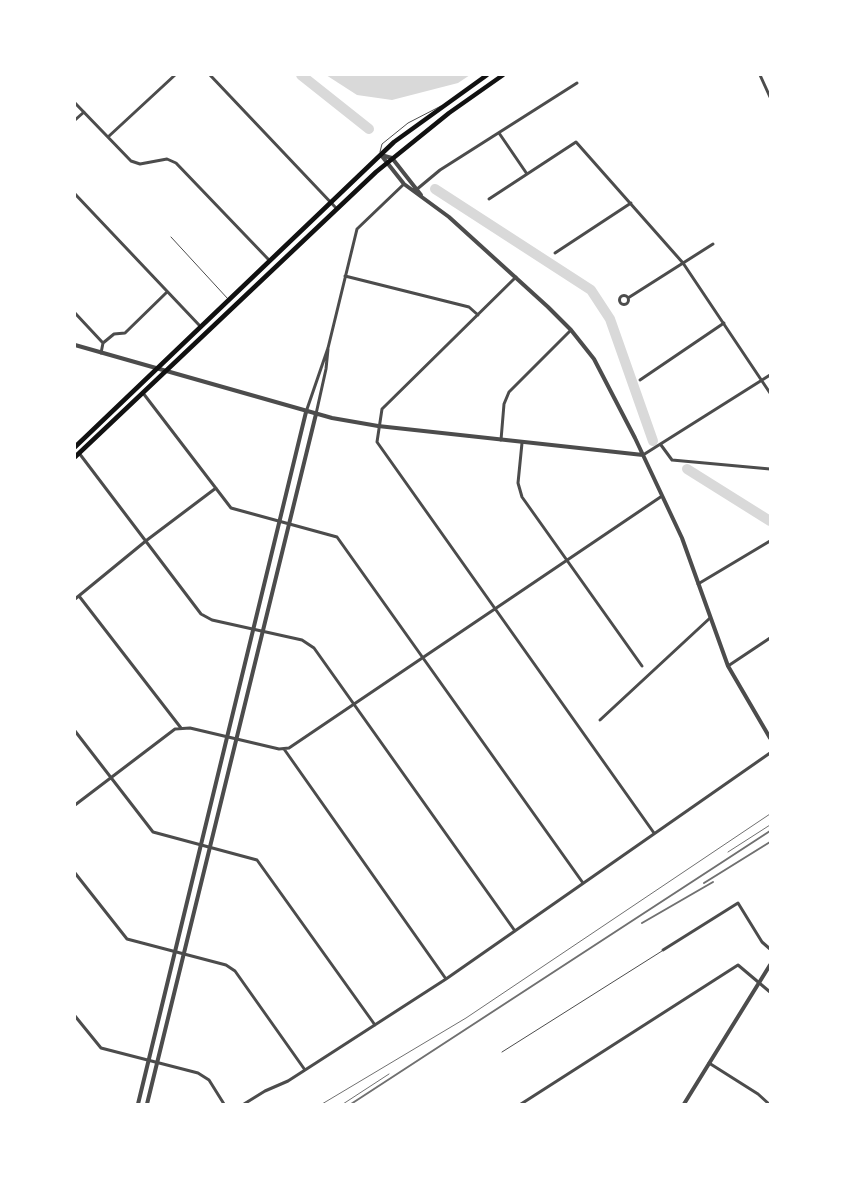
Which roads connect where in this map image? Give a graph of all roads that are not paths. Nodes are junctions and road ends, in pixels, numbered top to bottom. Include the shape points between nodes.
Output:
1 (175, 75) edge
2 (210, 75) edge
3 (488, 75) edge
4 (503, 75) edge
5 (760, 75) edge
6 (577, 83) dead end
7 (770, 97) edge
8 (75, 102) edge
9 (84, 112) junction
10 (75, 120) edge
11 (499, 133) junction
12 (108, 137) junction
13 (381, 155) junction
14 (392, 158) junction
15 (386, 162) junction
16 (527, 174) junction
17 (404, 184) junction
18 (416, 190) junction
19 (75, 194) edge
20 (489, 199) dead end
21 (330, 202) junction
22 (631, 203) junction
23 (337, 209) junction
24 (171, 237) dead end
25 (713, 244) dead end
26 (555, 253) dead end
27 (269, 260) junction
28 (683, 263) junction
29 (345, 276) junction
30 (516, 277) junction
31 (167, 292) junction
32 (628, 298) dead end
33 (228, 299) junction
34 (75, 313) edge
35 (478, 315) junction
36 (724, 323) junction
37 (200, 326) junction
38 (572, 330) junction
39 (103, 343) junction
40 (75, 345) edge
41 (328, 348) junction
42 (101, 352) junction
43 (156, 367) junction
44 (165, 370) junction
45 (770, 375) edge
46 (640, 380) dead end
47 (761, 380) junction
48 (142, 393) junction
49 (770, 393) edge
50 (306, 412) junction
51 (316, 414) junction
52 (378, 426) junction
53 (75, 439) edge
54 (501, 441) junction
55 (522, 443) junction
56 (660, 445) junction
57 (77, 446) edge
58 (80, 453) junction
59 (643, 455) junction
60 (75, 457) edge
61 (770, 469) edge
62 (216, 488) junction
63 (662, 496) junction
64 (280, 520) junction
65 (289, 524) junction
66 (147, 540) junction
67 (770, 541) edge
68 (567, 560) junction
69 (698, 584) junction
70 (79, 596) junction
71 (75, 599) edge
72 (494, 609) junction
73 (710, 618) junction
74 (253, 629) junction
75 (262, 631) junction
76 (770, 638) edge
77 (424, 657) junction
78 (642, 666) dead end
79 (728, 666) junction
80 (354, 704) junction
81 (600, 720) dead end
82 (181, 728) junction
83 (75, 731) edge
84 (226, 737) junction
85 (770, 738) edge
86 (236, 739) junction
87 (284, 749) junction
88 (770, 753) edge
89 (112, 778) junction
90 (75, 805) edge
91 (654, 833) junction
92 (201, 844) junction
93 (210, 847) junction
94 (75, 873) edge
95 (583, 883) junction
96 (515, 931) junction
97 (663, 950) joint
98 (770, 950) edge
99 (174, 952) junction
100 (185, 955) junction
101 (770, 965) edge
102 (446, 979) junction
103 (759, 982) junction
104 (770, 992) edge
105 (75, 1016) edge
106 (375, 1025) junction
107 (502, 1052) dead end
108 (148, 1060) junction
109 (157, 1062) junction
110 (709, 1063) junction
111 (305, 1070) junction
112 (138, 1104) edge
113 (147, 1104) edge
114 (224, 1104) edge
115 (244, 1104) edge
116 (521, 1104) edge
117 (684, 1104) edge
118 (769, 1104) edge

1 - 12 street
2 - 21 street
3 - 13 main road via 406,132
4 - 14 main road
5 - 7 street
6 - 11 street
8 - 9 street
9 - 10 street
9 - 12 street
11 - 16 street
11 - 18 street via 440,170
12 - 27 street via 135,164 172,160
13 - 14 street
13 - 15 street
13 - 21 main road
14 - 15 main road
14 - 18 street
15 - 17 street
15 - 23 main road
16 - 20 street
16 - 22 street via 576,142
17 - 18 street
17 - 29 street via 357,229
18 - 30 street
19 - 31 street
21 - 23 street
21 - 27 main road
22 - 26 street
22 - 28 street
23 - 44 main road
24 - 33 lane
25 - 28 street
27 - 33 main road
28 - 32 street
28 - 36 street
29 - 35 street via 469,307
29 - 41 street
30 - 35 street
30 - 38 street
31 - 37 street
31 - 39 street via 125,333 114,334
33 - 37 main road
34 - 39 street
35 - 52 street via 382,409
36 - 46 street
36 - 47 street
37 - 43 main road
38 - 54 street via 509,392 504,404
38 - 59 street via 608,382
39 - 42 street
40 - 42 street
41 - 50 street
41 - 51 street
42 - 43 street
43 - 44 street
43 - 57 main road
44 - 48 main road
44 - 50 street
45 - 47 street
47 - 49 street
47 - 56 street
48 - 58 main road
48 - 62 street
50 - 51 street
50 - 64 street
51 - 52 street
51 - 65 street
52 - 54 street
52 - 72 street via 378,445
53 - 57 street
54 - 55 street
55 - 59 street
55 - 68 street via 518,489
56 - 59 street
56 - 61 street via 672,460
58 - 60 main road
58 - 66 street
59 - 63 street
62 - 64 street via 232,509
62 - 66 street
63 - 68 street
63 - 69 street via 682,538
64 - 65 street
64 - 74 street
65 - 75 street
65 - 77 street via 337,537
66 - 70 street
66 - 74 street via 201,614 212,620
67 - 69 street
68 - 72 street
68 - 78 street
69 - 73 street
70 - 71 street
70 - 82 street
72 - 77 street
72 - 91 street
73 - 79 street
73 - 81 street
74 - 75 street
74 - 84 street
75 - 80 street via 310,644
75 - 86 street
76 - 79 street
77 - 80 street
77 - 95 street
79 - 85 street
80 - 87 street
80 - 96 street
82 - 84 street
82 - 89 street via 170,732
83 - 89 street
84 - 86 street
84 - 92 street
86 - 87 street
86 - 93 street
87 - 102 street
88 - 91 street
89 - 90 street
89 - 92 street via 153,832
91 - 95 street
92 - 93 street
92 - 99 street
93 - 100 street
93 - 106 street via 250,857 262,865
94 - 99 street via 127,939
95 - 96 street
96 - 102 street
97 - 98 street via 738,903
97 - 107 lane
99 - 100 street
99 - 108 street
100 - 109 street
100 - 111 street via 226,965 235,971
101 - 103 street
102 - 106 street
103 - 104 street
103 - 110 street
103 - 116 street via 738,965
105 - 108 street via 101,1048
106 - 111 street
108 - 109 street
108 - 112 street
109 - 113 street
109 - 114 street via 198,1073 209,1080
110 - 117 street
110 - 118 street
111 - 115 street

